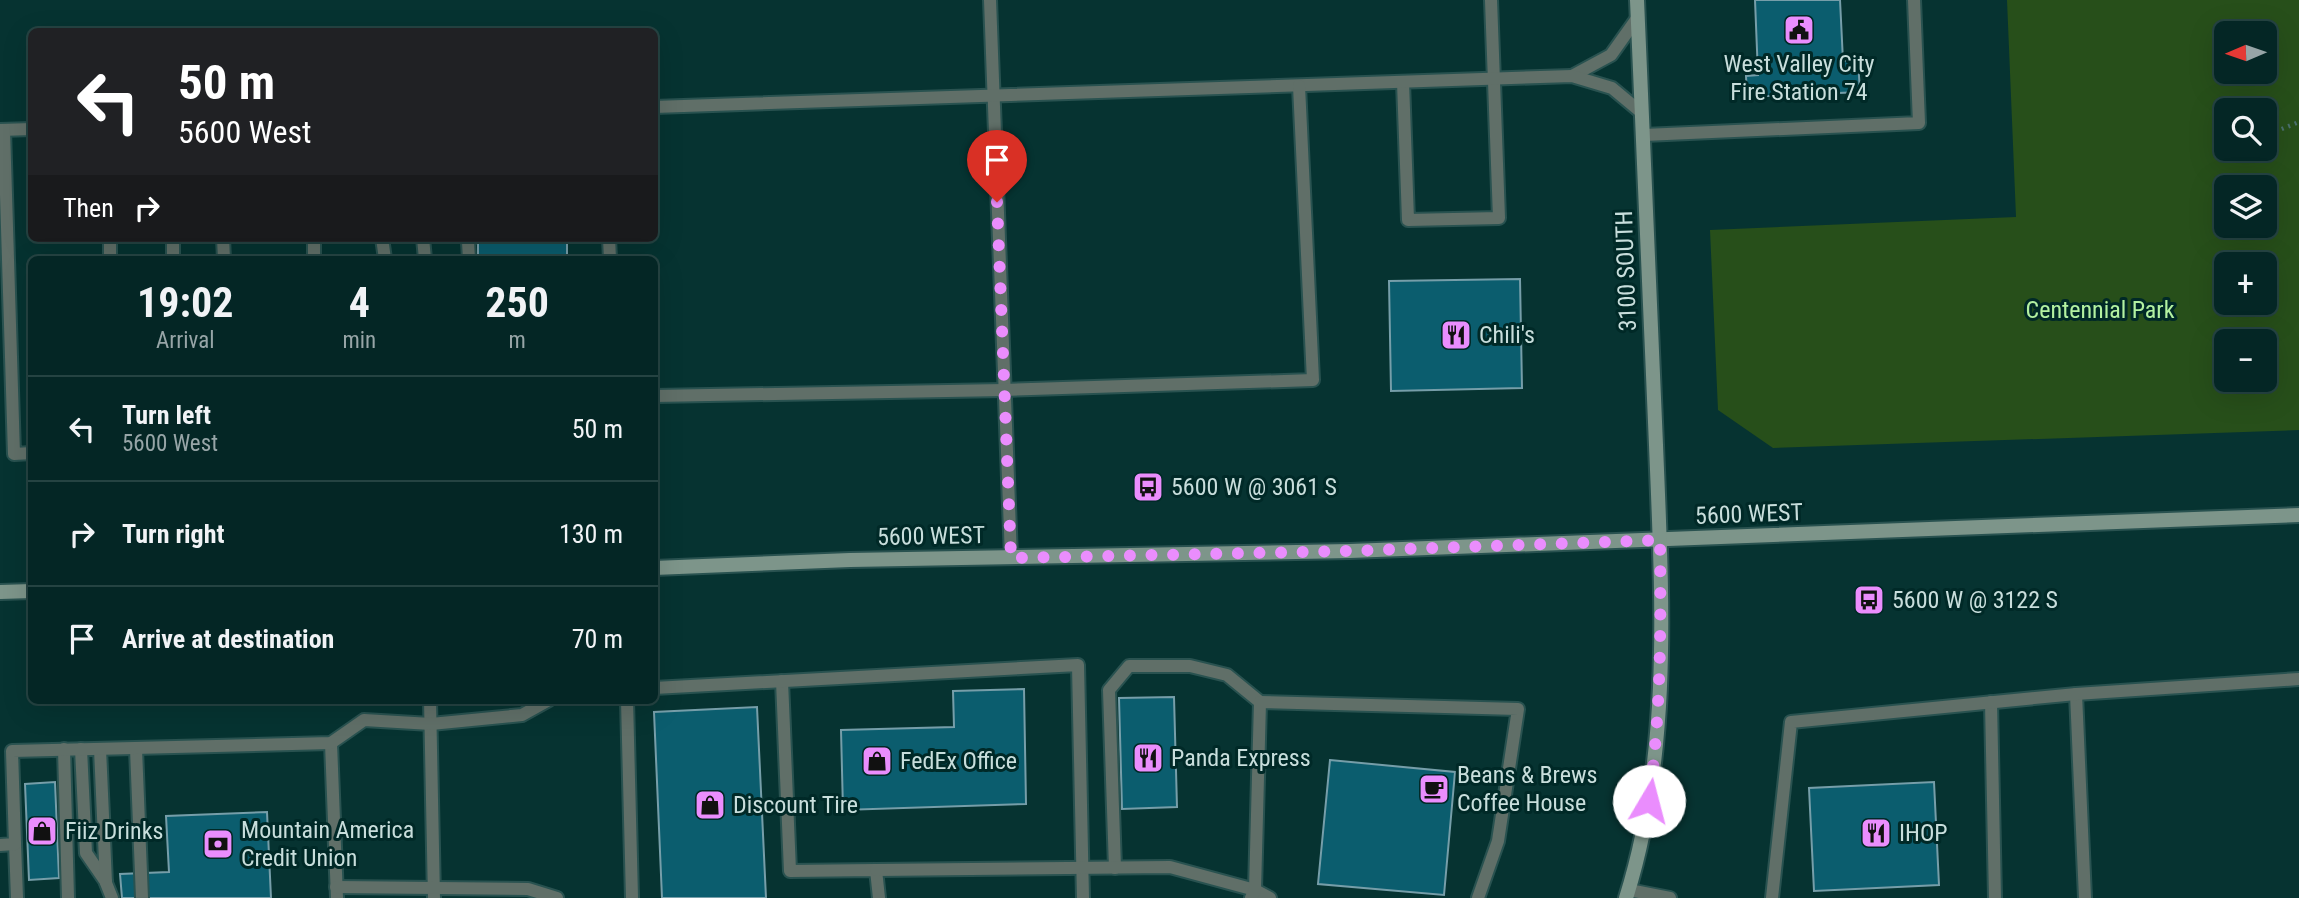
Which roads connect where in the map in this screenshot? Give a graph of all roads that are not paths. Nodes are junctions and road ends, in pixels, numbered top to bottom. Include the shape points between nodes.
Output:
1 (990, 0) edge
2 (1491, 0) edge
3 (1637, 0) edge
4 (1914, 0) edge
5 (1638, 17) junction
6 (1572, 76) junction
7 (1494, 79) junction
8 (1403, 82) junction
9 (1299, 86) junction
10 (993, 95) junction
11 (658, 107) edge
12 (1642, 113) junction
13 (28, 129) edge
14 (2, 130) edge
15 (1644, 135) junction
16 (1004, 390) junction
17 (658, 396) edge
18 (28, 453) edge
19 (2299, 515) edge
20 (1660, 540) junction
21 (1011, 558) junction
22 (658, 568) edge
23 (28, 591) edge
24 (0, 592) edge
25 (2299, 679) edge
26 (782, 681) junction
27 (658, 688) edge
28 (2076, 694) junction
29 (1259, 702) junction
30 (1991, 702) junction
31 (430, 704) edge
32 (542, 704) edge
33 (628, 704) edge
34 (431, 724) junction
35 (331, 743) junction
36 (64, 749) junction
37 (81, 749) junction
38 (100, 749) junction
39 (136, 749) junction
40 (15, 844) junction
41 (0, 845) edge
42 (1082, 867) junction
43 (1115, 868) junction
44 (876, 870) junction
45 (106, 883) junction
46 (337, 892) edge
47 (434, 894) edge
48 (1253, 894) edge
49 (1628, 894) edge
50 (17, 898) edge
51 (68, 898) edge
52 (112, 898) edge
53 (142, 898) edge
54 (557, 898) edge
55 (632, 898) edge
56 (880, 898) edge
57 (1083, 898) edge
58 (1270, 898) edge
59 (1478, 898) edge
60 (1670, 898) edge
61 (1772, 898) edge
62 (1995, 898) edge
63 (2085, 898) edge

1 - 10 lane
2 - 7 lane
3 - 5 main road, 3100 SOUTH
4 - 15 lane via 1919,123
5 - 6 lane via 1611,55
5 - 12 main road, 3100 SOUTH
6 - 7 lane
6 - 12 lane via 1612,88
7 - 8 lane
7 - 8 lane via 1499,218 1408,219
8 - 9 lane
9 - 10 lane
9 - 16 lane via 1314,380
10 - 11 lane
10 - 16 lane
12 - 15 main road, 3100 SOUTH
13 - 14 lane
14 - 18 lane via 14,454
15 - 20 main road, 3100 SOUTH
16 - 17 lane
16 - 21 lane
19 - 20 main road, 5600 WEST
20 - 21 main road, 5600 WEST
20 - 49 main road, 3100 SOUTH via 1656,749
21 - 22 main road, 5600 WEST
23 - 24 main road
25 - 28 lane
26 - 27 lane
26 - 42 lane via 1078,665
26 - 44 lane via 790,871
28 - 30 lane
28 - 63 lane
29 - 43 lane via 1227,675 1190,666 1129,666 1109,690
29 - 48 lane
29 - 59 lane via 1518,709 1498,841
30 - 61 lane via 1791,722
30 - 62 lane
31 - 34 lane
32 - 34 lane via 522,715
33 - 55 lane
34 - 35 lane via 363,720
34 - 47 lane
35 - 39 lane
35 - 46 lane
36 - 37 lane
36 - 40 lane via 12,751
36 - 51 lane
37 - 38 lane
37 - 45 lane via 86,853
38 - 39 lane
38 - 45 lane
39 - 53 lane
40 - 41 lane
40 - 50 lane
42 - 43 lane
42 - 44 lane
42 - 57 lane
43 - 48 lane via 1170,867
44 - 56 lane
45 - 52 lane
46 - 47 lane
47 - 54 lane via 528,889
48 - 58 lane
49 - 60 lane

